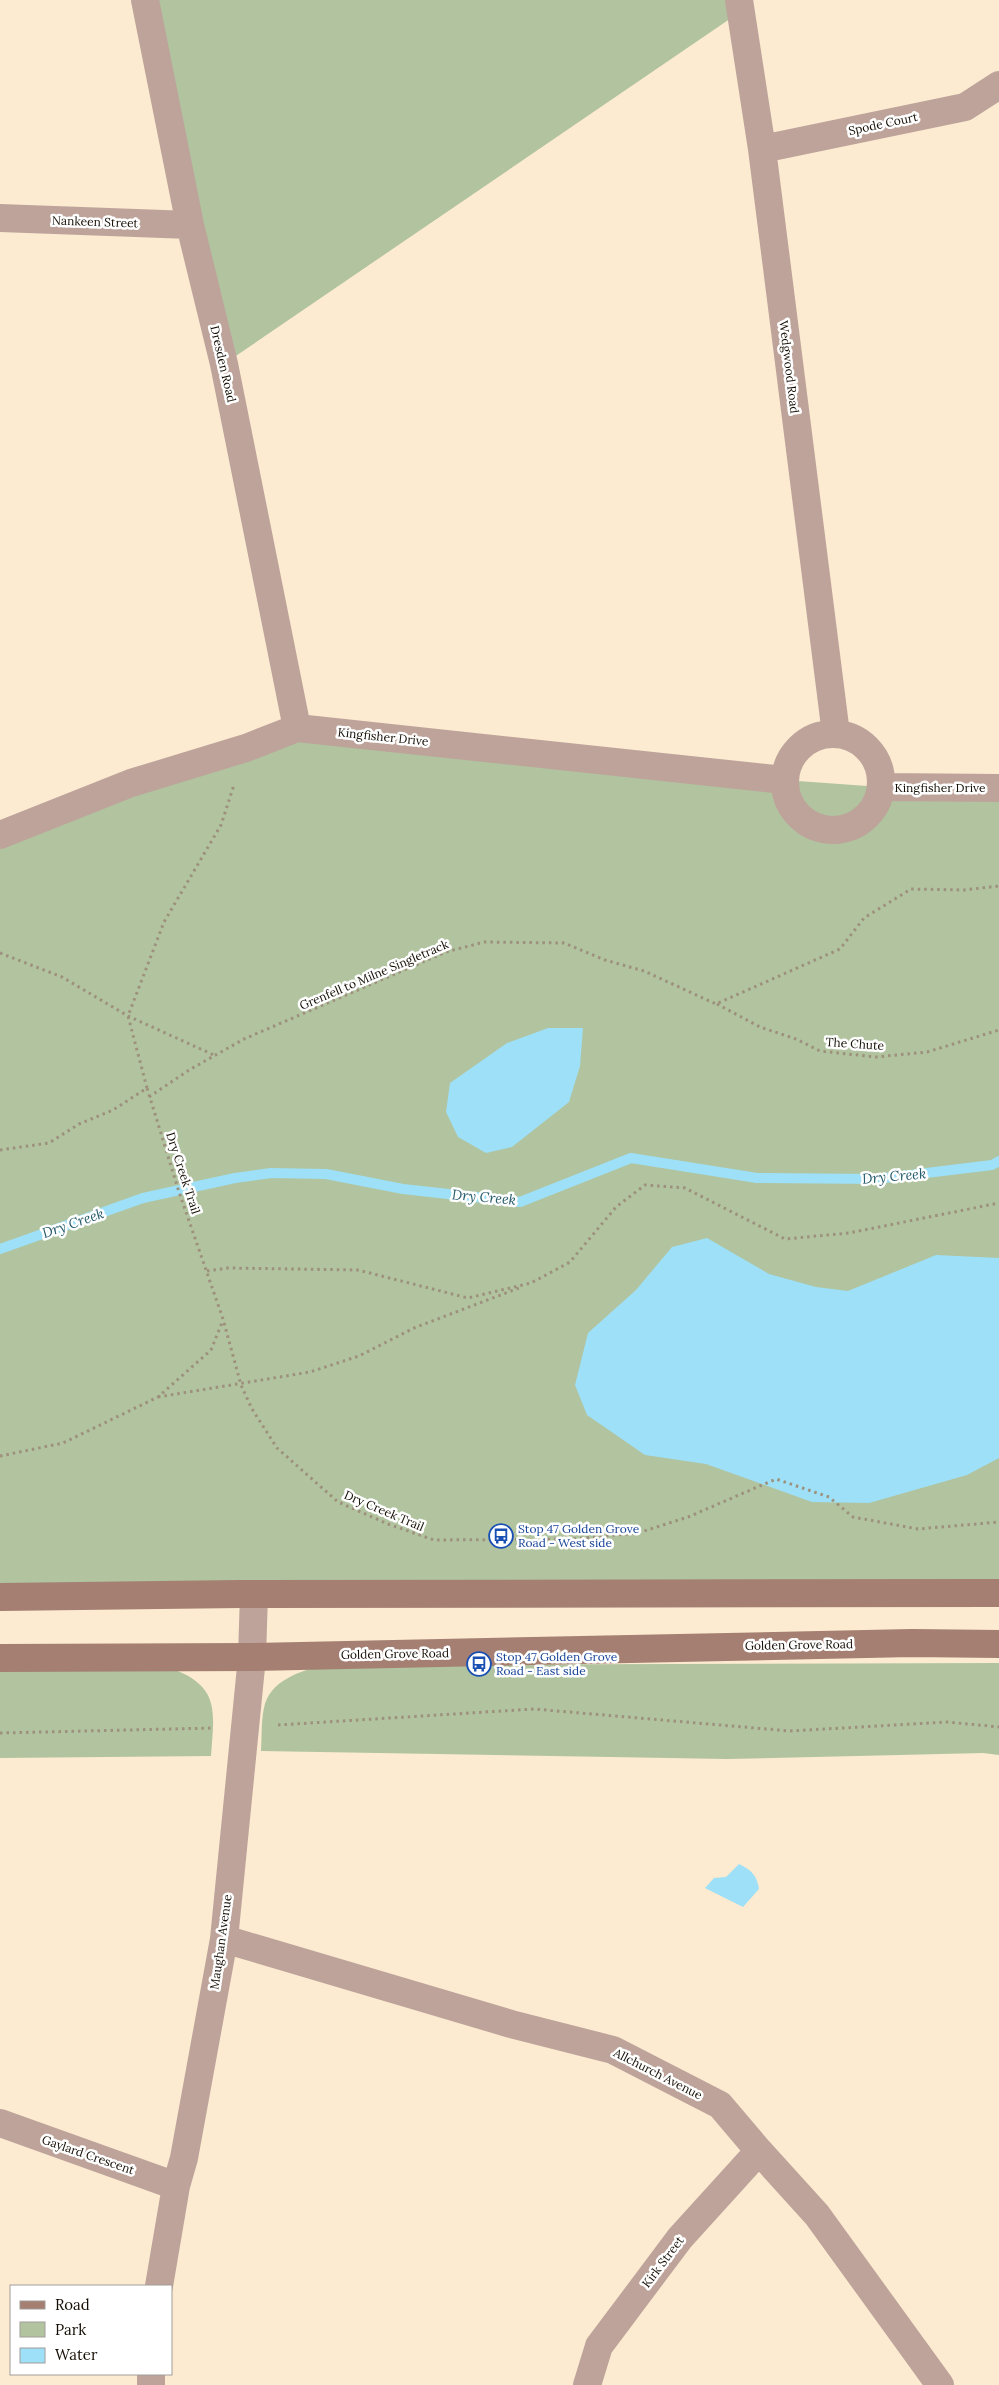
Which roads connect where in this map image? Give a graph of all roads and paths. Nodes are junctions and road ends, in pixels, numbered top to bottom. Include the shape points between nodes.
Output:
1 (145, 0) edge
2 (738, 0) edge
3 (999, 85) edge
4 (762, 148) junction
5 (0, 218) edge
6 (190, 225) junction
7 (297, 728) junction
8 (836, 734) junction
9 (246, 748) junction
10 (784, 780) junction
11 (881, 787) junction
12 (999, 788) edge
13 (0, 835) edge
14 (999, 886) edge
15 (0, 953) edge
16 (716, 1004) junction
17 (128, 1016) junction
18 (999, 1030) edge
19 (217, 1056) junction
20 (147, 1088) junction
21 (149, 1097) junction
22 (0, 1150) edge
23 (999, 1203) edge
24 (207, 1271) junction
25 (531, 1283) junction
26 (224, 1319) junction
27 (241, 1385) junction
28 (158, 1397) junction
29 (0, 1456) edge
30 (999, 1522) edge
31 (999, 1593) edge
32 (254, 1594) junction
33 (0, 1597) edge
34 (999, 1644) edge
35 (252, 1657) junction
36 (0, 1658) edge
37 (243, 1726) junction
38 (999, 1727) edge
39 (0, 1733) edge
40 (224, 1939) junction
41 (0, 2123) edge
42 (759, 2151) junction
43 (176, 2186) junction
44 (159, 2285) edge
45 (587, 2385) edge
46 (940, 2385) edge

1 - 6 street, Dresden Road
2 - 4 street, Wedgwood Road
3 - 4 street, Spode Court via 965,107
4 - 8 street, Wedgwood Road
5 - 6 street, Nankeen Street
6 - 7 street, Dresden Road via 224,364
7 - 9 street, Kingfisher Drive
7 - 10 street, Kingfisher Drive
8 - 10 street via 806,741 787,765
8 - 11 street via 864,745 874,757
9 - 13 street, Kingfisher Drive via 131,784
9 - 17 path via 220,825 164,922
10 - 11 street via 786,797 794,812 806,824 821,830 838,831 867,817 877,804
11 - 12 street, Kingfisher Drive
14 - 16 path via 964,890 911,889 864,918 840,949
15 - 17 path via 62,977
16 - 18 path, The Chute via 760,1027 820,1051 857,1055 927,1052
16 - 19 path, Grenfell to Milne Singletrack via 644,971 605,960 564,943 484,942 446,952 244,1039
17 - 19 path
17 - 20 path, Dry Creek Trail
19 - 21 path, Grenfell to Milne Singletrack
20 - 21 path, Dry Creek Trail
20 - 22 path via 113,1110 79,1124 49,1143
21 - 24 path, Dry Creek Trail
23 - 25 path via 849,1233 786,1239 685,1188 645,1186 616,1207 570,1262
24 - 25 path via 228,1268 358,1270 468,1298
24 - 26 path, Dry Creek Trail
25 - 27 path via 414,1328 360,1356 310,1372
26 - 27 path, Dry Creek Trail
26 - 28 path via 211,1350
27 - 28 path
27 - 30 path, Dry Creek Trail via 277,1448 338,1502 434,1540 572,1539 638,1533 688,1517 776,1479 829,1497 853,1517 918,1529
28 - 29 path via 63,1443
31 - 32 main road
32 - 33 main road
32 - 35 street, Maughan Avenue
34 - 35 main road, Golden Grove Road via 912,1643
35 - 36 main road, Golden Grove Road
35 - 37 street, Maughan Avenue
37 - 38 path via 534,1709 790,1731 947,1722
37 - 39 path
37 - 40 street, Maughan Avenue
40 - 42 street, Allchurch Avenue via 511,2024 613,2050 720,2105
40 - 43 street, Maughan Avenue via 184,2158
41 - 43 street, Gaylard Crescent
42 - 45 street, Kirk Street via 680,2238 599,2346
42 - 46 street, Allchurch Avenue via 818,2215
43 - 44 street, Maughan Avenue

